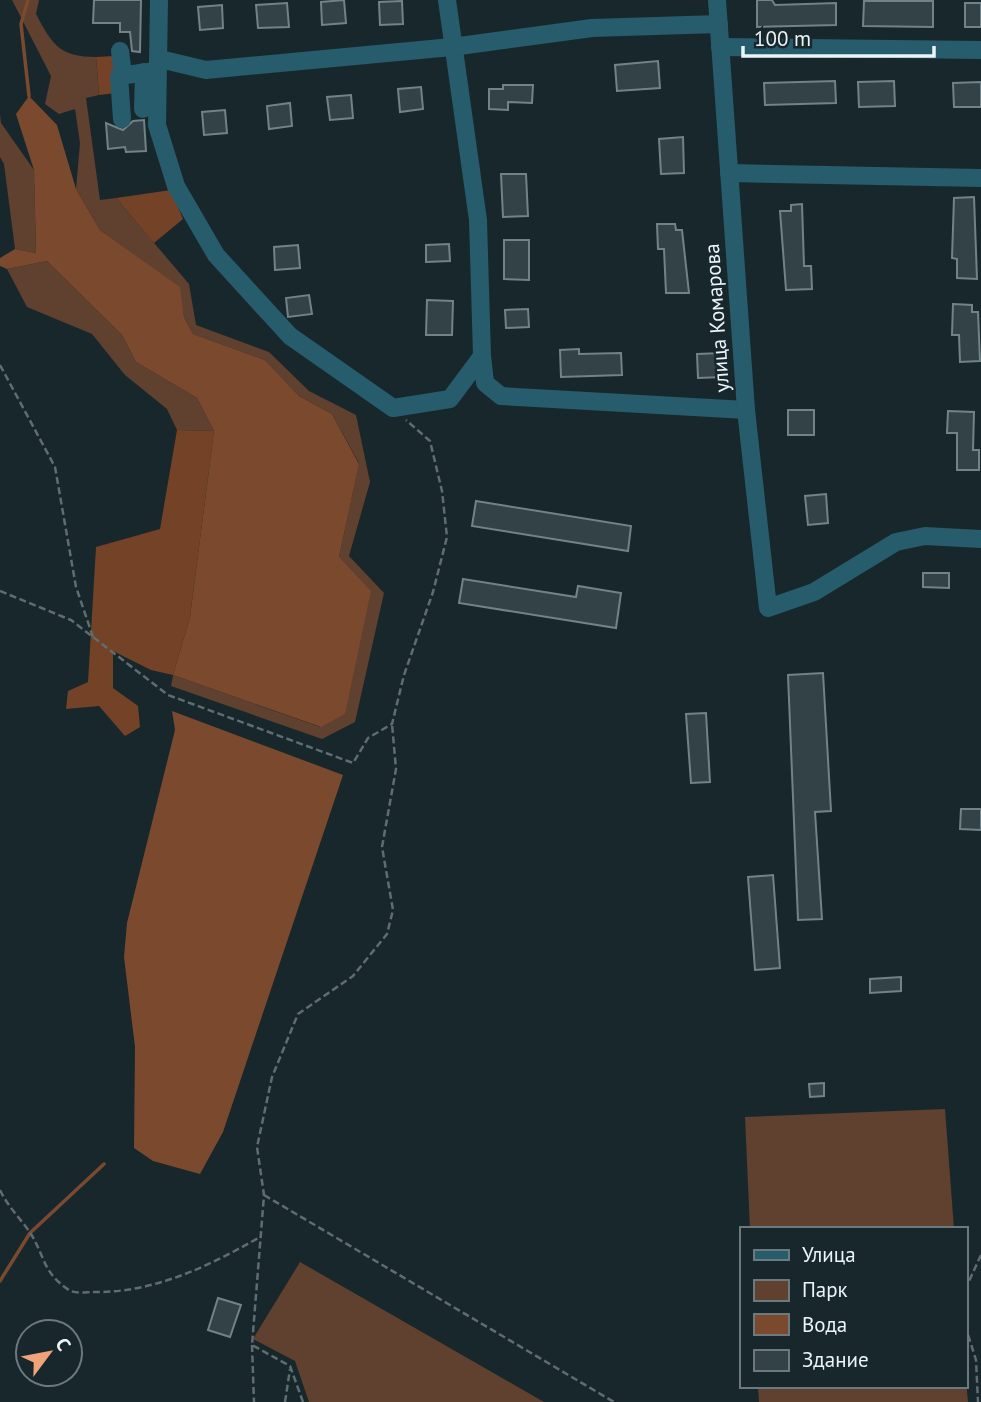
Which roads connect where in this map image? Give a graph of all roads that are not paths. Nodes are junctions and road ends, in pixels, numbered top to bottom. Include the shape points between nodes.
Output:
1 (159, 0) edge
2 (447, 0) edge
3 (717, 0) edge
4 (719, 24) junction
5 (452, 47) junction
6 (720, 47) junction
7 (981, 50) edge
8 (120, 51) dead end
9 (160, 61) junction
10 (144, 72) junction
11 (123, 74) junction
12 (143, 109) dead end
13 (122, 119) dead end
14 (729, 173) junction
15 (981, 178) edge
16 (482, 356) junction
17 (746, 410) junction
18 (981, 540) edge

1 - 9 street
2 - 5 street
3 - 4 street, улица Комарова
4 - 5 street via 592,28
4 - 6 street, улица Комарова
5 - 9 street via 206,70
5 - 16 street via 478,220
6 - 7 street
6 - 14 street, улица Комарова
8 - 11 street
9 - 10 street via 155,71
9 - 16 street via 157,125 176,186 216,255 290,336 393,408 450,399
10 - 11 street
10 - 12 street
11 - 13 street
14 - 15 street
14 - 17 street, улица Комарова
16 - 17 street via 485,383 501,396
17 - 18 street, улица Комарова via 768,608 814,592 896,542 925,536

